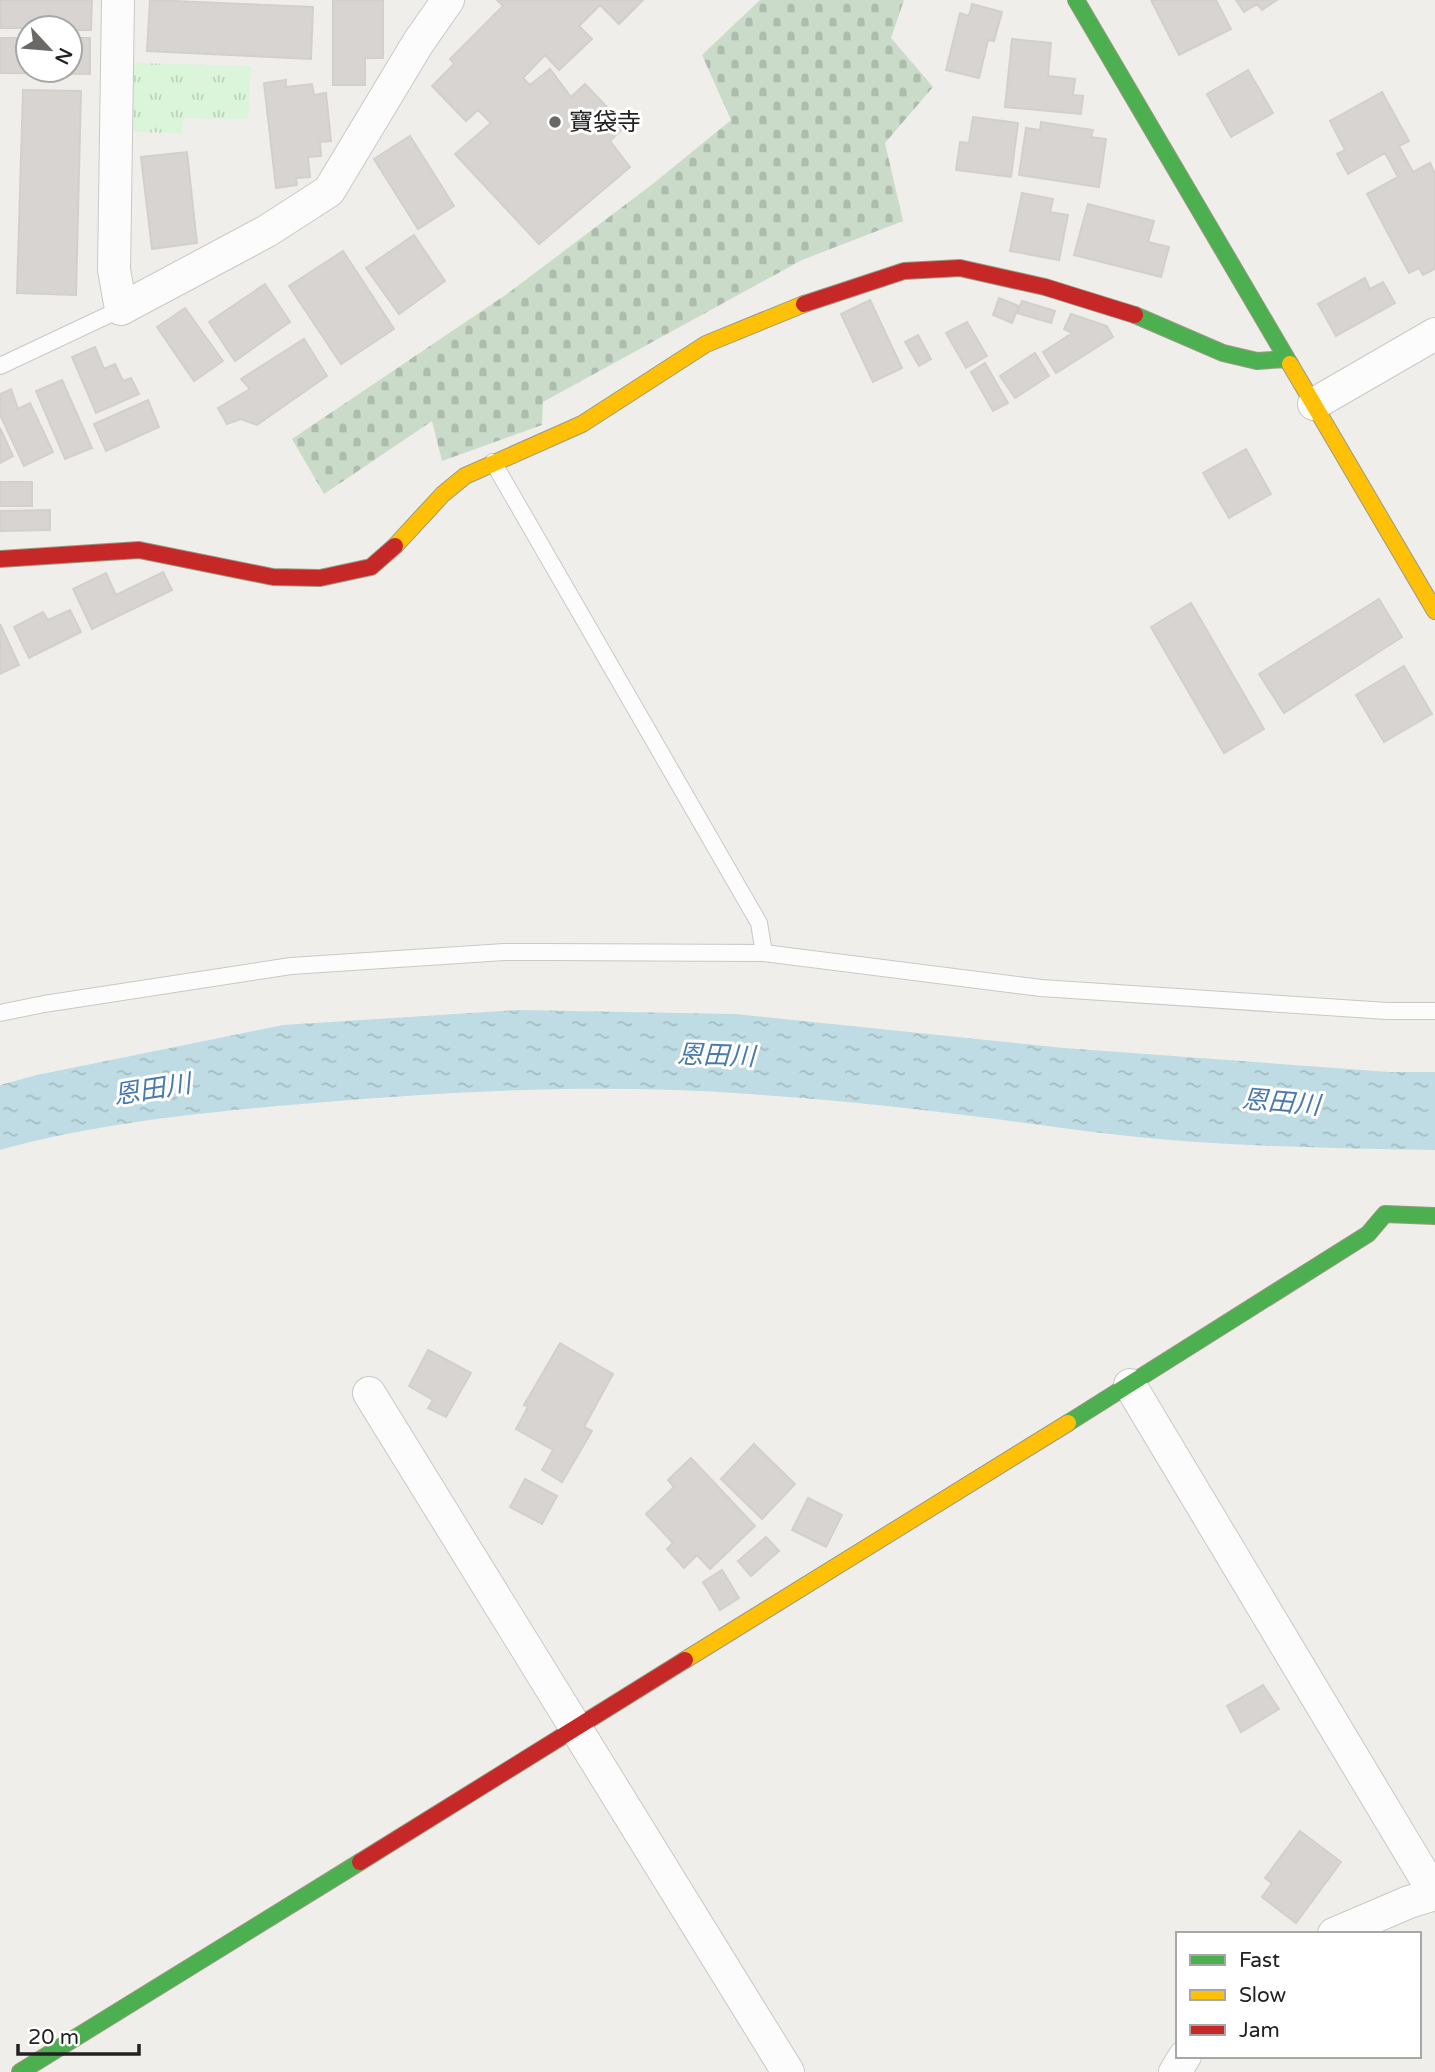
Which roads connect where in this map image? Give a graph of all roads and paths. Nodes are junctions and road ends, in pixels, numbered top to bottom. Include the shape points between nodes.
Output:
1 (118, 0) edge
2 (448, 0) edge
3 (1076, 0) edge
4 (121, 309) junction
5 (1435, 334) edge
6 (1286, 359) junction
7 (0, 366) edge
8 (1314, 404) junction
9 (493, 462) junction
10 (0, 559) edge
11 (1435, 611) edge
12 (764, 953) junction
13 (1435, 1011) edge
14 (0, 1013) edge
15 (1435, 1216) edge
16 (1130, 1385) junction
17 (369, 1392) dead end
18 (576, 1728) junction
19 (1435, 1894) edge
20 (1339, 1932) edge
21 (20, 2072) edge
22 (788, 2072) edge

1 - 4 street via 114,271
2 - 4 street via 329,191 267,231
3 - 6 street
4 - 7 lane
5 - 8 street
6 - 8 street
6 - 9 street via 1257,361 1223,353 1131,313 972,270 904,271 827,295 706,344 582,424
8 - 11 street
9 - 10 street via 443,494 371,567 320,578 273,577 139,550
9 - 12 lane via 760,923
12 - 13 lane via 1041,988
12 - 14 lane via 503,952 291,966
15 - 16 street via 1385,1214 1368,1234
16 - 18 street
16 - 19 street
17 - 18 street
18 - 21 street
18 - 22 street
19 - 20 street

